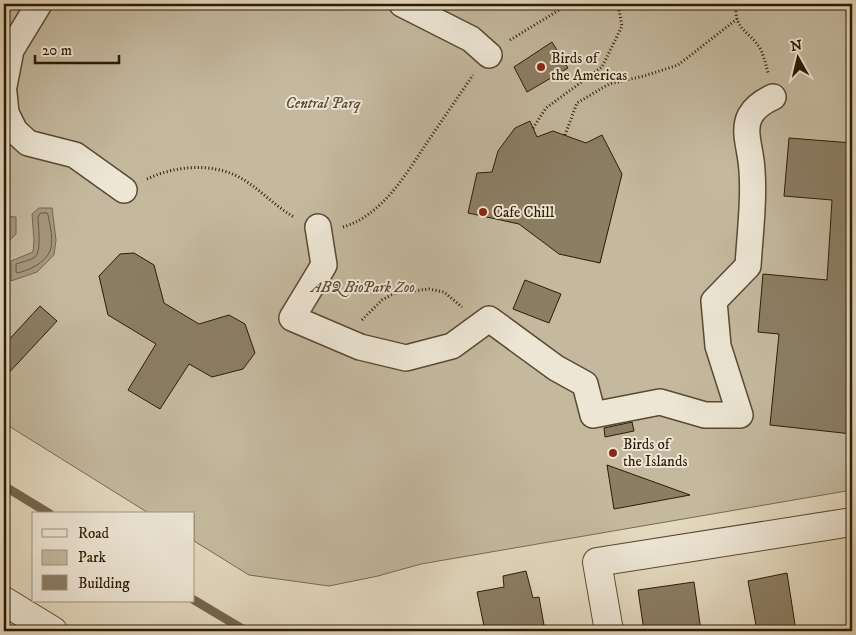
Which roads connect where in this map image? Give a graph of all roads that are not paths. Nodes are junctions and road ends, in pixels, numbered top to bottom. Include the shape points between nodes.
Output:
1 (39, 4) edge
2 (408, 5) edge
3 (489, 55) road end
4 (4, 86) edge
5 (4, 93) edge
6 (773, 97) road end
7 (124, 190) road end
8 (318, 226) road end
9 (852, 522) edge
10 (4, 602) edge
11 (608, 627) edge
12 (53, 631) edge

1 - 4 street via 11,50
2 - 3 street via 471,39
5 - 7 street via 6,113 15,131 28,142 75,155
6 - 8 street via 756,108 747,127 752,171 748,266 714,301 718,346 740,415 705,415 660,402 593,415 585,384 556,368 489,319 452,346 406,358 360,347 292,318 324,265
9 - 11 street via 597,562
10 - 12 street

